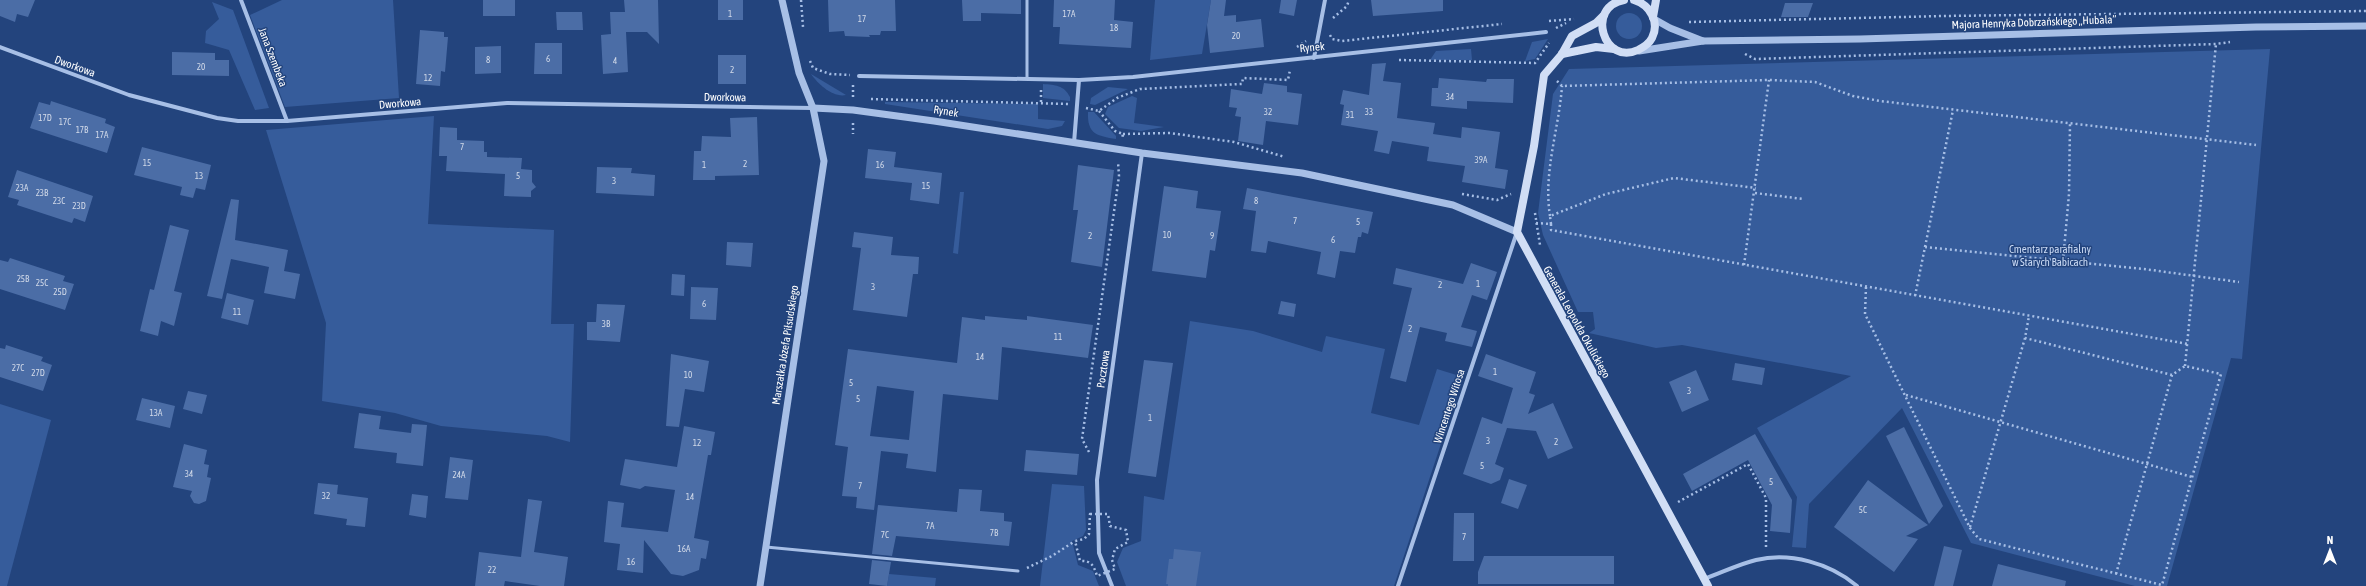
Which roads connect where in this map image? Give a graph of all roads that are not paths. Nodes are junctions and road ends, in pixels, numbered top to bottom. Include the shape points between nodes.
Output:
1 (241, 0) edge
2 (782, 0) edge
3 (1027, 0) edge
4 (1325, 0) edge
5 (1624, 0) edge
6 (1634, 0) edge
7 (1656, 0) edge
8 (1604, 15) junction
9 (1654, 18) junction
10 (2366, 26) edge
11 (1546, 32) dead end
12 (1703, 41) junction
13 (0, 47) edge
14 (1616, 50) junction
15 (1634, 52) junction
16 (1562, 54) junction
17 (1314, 58) junction
18 (860, 76) dead end
19 (1027, 78) junction
20 (1079, 80) junction
21 (814, 108) junction
22 (287, 121) junction
23 (1074, 143) junction
24 (1142, 152) junction
25 (1516, 232) junction
26 (766, 547) junction
27 (1018, 571) road end
28 (1706, 582) edge
29 (760, 586) edge
30 (1112, 586) edge
31 (1398, 586) edge
32 (1857, 586) edge

1 - 22 street, Jana Szembeka
2 - 21 street, Marszałka Józefa Piłsudskiego via 799,73
3 - 19 lane
4 - 17 street
5 - 8 main road via 1614,4
6 - 9 main road via 1644,5
7 - 9 main road
8 - 14 main road via 1602,32 1607,42
8 - 16 main road via 1596,23 1572,36
9 - 12 street, Majora Henryka Dobrzańskiego „Hubala” via 1670,28
9 - 15 main road via 1655,30 1650,41
10 - 12 street, Majora Henryka Dobrzańskiego „Hubala” via 2256,26
11 - 17 street, Rynek
12 - 15 street, Majora Henryka Dobrzańskiego „Hubala”
13 - 22 street, Dworkowa via 129,95 217,118 238,121
14 - 15 main road
14 - 16 main road via 1596,47
16 - 25 main road via 1544,75 1534,146
17 - 20 street, Rynek via 1179,73
18 - 19 street, Rynek
19 - 20 street, Rynek
20 - 23 street
21 - 22 street, Dworkowa via 507,103
21 - 23 street, Rynek via 853,110
21 - 26 street, Marszałka Józefa Piłsudskiego via 824,161
23 - 24 street, Rynek
24 - 25 street, Rynek via 1302,173 1453,205
24 - 30 street, Pocztowa via 1098,480 1099,553
25 - 28 main road, Generała Leopolda Okulickiego
25 - 31 street, Wincentego Witosa
26 - 27 lane
26 - 29 street, Marszałka Józefa Piłsudskiego
28 - 32 street via 1756,560 1789,556 1822,566

